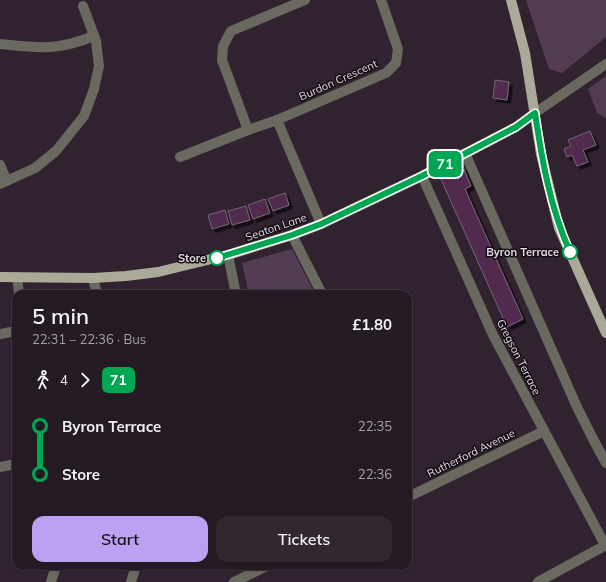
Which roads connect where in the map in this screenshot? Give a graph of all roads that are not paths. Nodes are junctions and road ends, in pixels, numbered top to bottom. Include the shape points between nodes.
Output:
1 (305, 0) edge
2 (381, 0) edge
3 (511, 0) edge
4 (83, 6) dead end
5 (94, 36) junction
6 (0, 44) edge
7 (606, 64) edge
8 (535, 113) junction
9 (277, 120) junction
10 (248, 130) junction
11 (465, 153) junction
12 (180, 157) dead end
13 (0, 165) edge
14 (422, 176) junction
15 (3, 183) edge
16 (321, 224) junction
17 (292, 235) junction
18 (228, 255) junction
19 (0, 277) edge
20 (17, 277) junction
21 (93, 278) junction
22 (19, 290) edge
23 (96, 290) edge
24 (235, 290) edge
25 (320, 290) edge
26 (12, 332) edge
27 (606, 333) edge
28 (0, 334) edge
29 (544, 430) junction
30 (606, 463) edge
31 (12, 465) edge
32 (0, 467) edge
33 (412, 495) edge
34 (606, 545) edge
35 (55, 570) edge
36 (135, 570) edge
37 (259, 570) edge
38 (51, 582) edge
39 (131, 582) edge
40 (234, 582) edge
41 (538, 582) edge

1 - 10 street via 231,31 223,46 222,60
2 - 9 street, Burdon Crescent via 398,49 396,63 386,73
3 - 8 main road via 525,53
4 - 5 street
5 - 6 street via 60,47
5 - 15 street via 100,66 84,116 56,151 34,168
7 - 8 street
8 - 11 main road, Seaton Lane via 516,127
8 - 27 main road via 541,154 560,228
9 - 10 street, Burdon Crescent
9 - 16 street
10 - 12 street, Burdon Crescent
11 - 14 main road, Seaton Lane
11 - 30 street via 577,407
13 - 15 street
14 - 16 main road, Seaton Lane
14 - 29 street, Gregson Terrace via 493,335
16 - 17 main road, Seaton Lane
17 - 18 main road, Seaton Lane
17 - 25 street
18 - 21 main road, Seaton Lane via 158,272
18 - 24 street
19 - 20 main road, Seaton Lane
20 - 21 main road, Seaton Lane
20 - 22 street
21 - 23 street
26 - 28 street
29 - 33 street, Rutherford Avenue
29 - 34 street, Gregson Terrace
31 - 32 street
34 - 41 street
35 - 38 street
36 - 39 street
37 - 40 street

